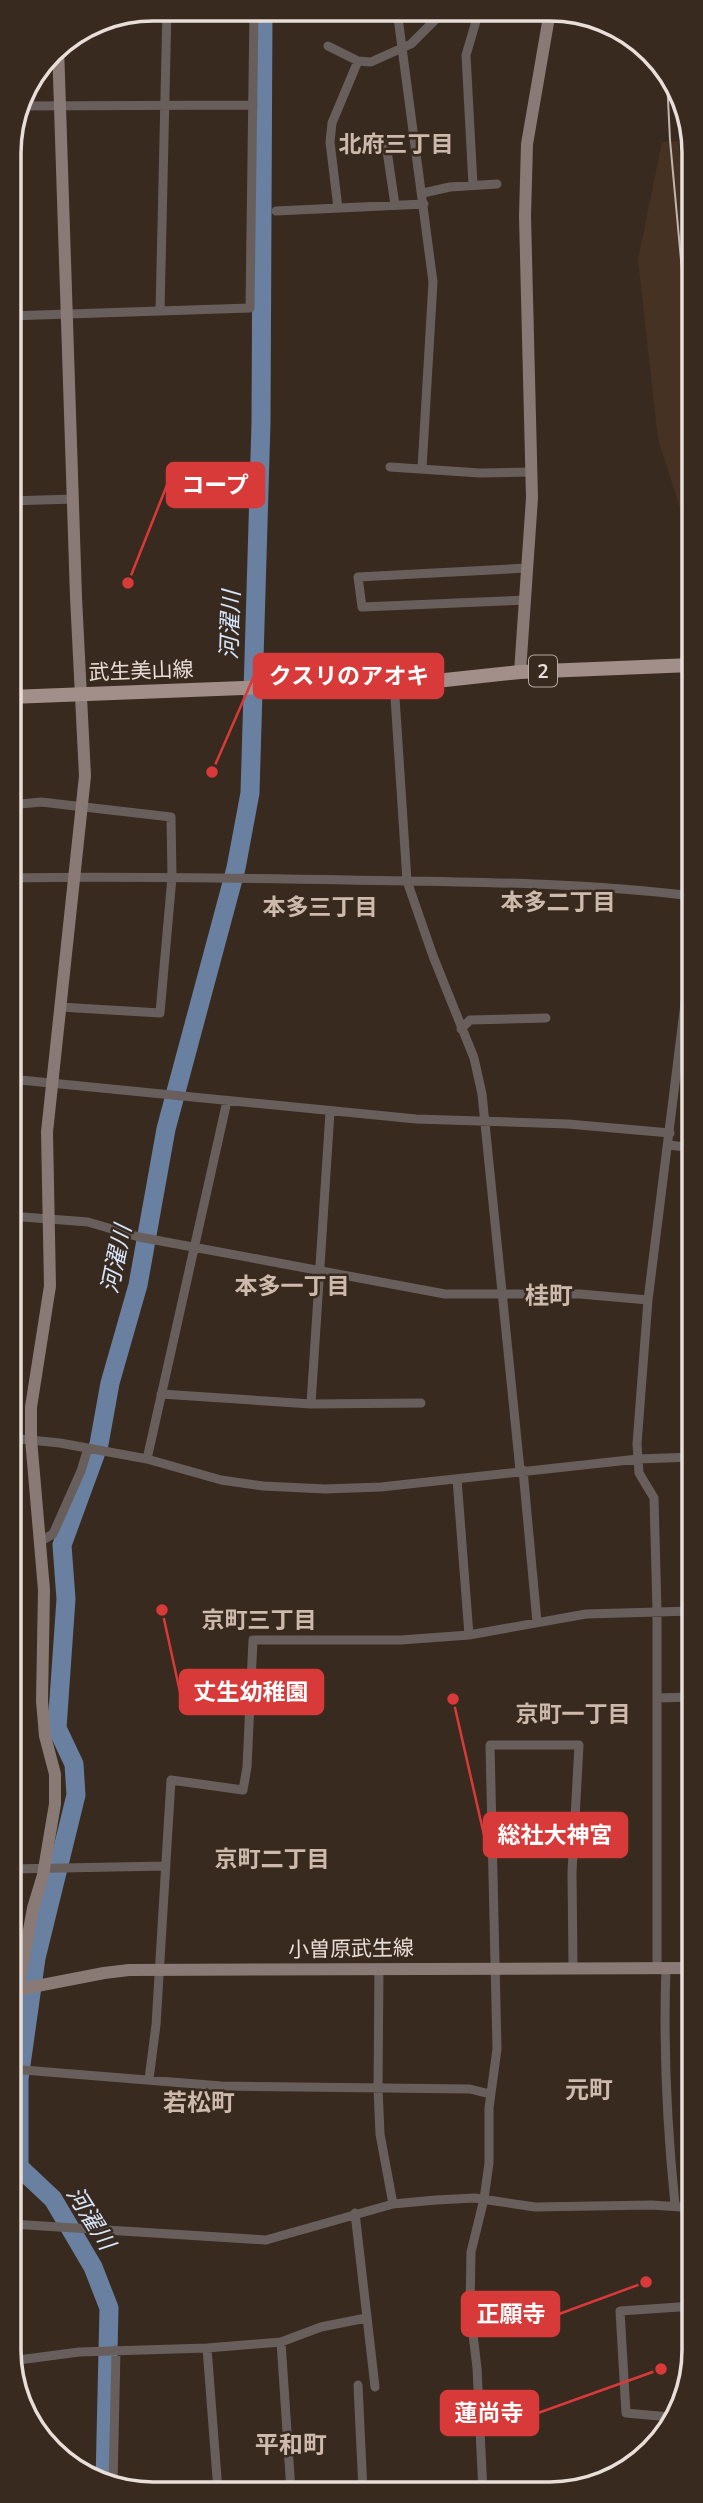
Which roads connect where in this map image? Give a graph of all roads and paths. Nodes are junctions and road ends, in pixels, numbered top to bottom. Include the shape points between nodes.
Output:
1 (167, 21) edge
2 (254, 21) edge
3 (399, 21) edge
4 (434, 21) edge
5 (476, 21) edge
6 (548, 21) edge
7 (328, 46) dead end
8 (403, 48) junction
9 (59, 61) edge
10 (358, 61) junction
11 (61, 105) junction
12 (165, 105) junction
13 (253, 105) junction
14 (30, 106) edge
15 (386, 144) dead end
16 (497, 184) dead end
17 (473, 185) junction
18 (423, 193) junction
19 (424, 204) junction
20 (395, 205) junction
21 (338, 208) junction
22 (276, 211) dead end
23 (160, 311) junction
24 (68, 314) junction
25 (21, 316) edge
26 (390, 467) dead end
27 (422, 468) junction
28 (530, 472) junction
29 (74, 499) junction
30 (21, 501) edge
31 (527, 568) junction
32 (525, 600) junction
33 (682, 665) edge
34 (520, 672) junction
35 (394, 682) junction
36 (80, 694) junction
37 (21, 697) edge
38 (21, 805) edge
39 (81, 806) junction
40 (172, 877) junction
41 (21, 878) edge
42 (74, 879) junction
43 (407, 881) junction
44 (682, 895) edge
45 (60, 1007) junction
46 (546, 1018) dead end
47 (461, 1029) junction
48 (682, 1050) edge
49 (21, 1080) edge
50 (52, 1084) junction
51 (226, 1101) junction
52 (330, 1112) junction
53 (485, 1120) junction
54 (670, 1133) junction
55 (669, 1144) junction
56 (682, 1146) edge
57 (21, 1217) edge
58 (48, 1219) junction
59 (193, 1247) junction
60 (321, 1270) junction
61 (502, 1294) junction
62 (648, 1300) junction
63 (161, 1394) junction
64 (311, 1404) junction
65 (421, 1404) dead end
66 (21, 1438) edge
67 (31, 1438) junction
68 (88, 1448) junction
69 (682, 1458) edge
70 (147, 1459) junction
71 (638, 1459) junction
72 (522, 1470) junction
73 (457, 1479) junction
74 (41, 1541) junction
75 (657, 1611) junction
76 (682, 1611) edge
77 (537, 1622) junction
78 (469, 1635) junction
79 (682, 1697) edge
80 (657, 1698) junction
81 (166, 1866) junction
82 (45, 1868) junction
83 (21, 1869) edge
84 (21, 1964) edge
85 (495, 1967) junction
86 (661, 1967) junction
87 (379, 1968) junction
88 (573, 1968) junction
89 (682, 1968) edge
90 (159, 1971) junction
91 (21, 1990) edge
92 (21, 2070) edge
93 (149, 2079) junction
94 (378, 2088) junction
95 (490, 2094) junction
96 (484, 2199) junction
97 (393, 2204) junction
98 (675, 2205) junction
99 (682, 2206) edge
100 (355, 2213) junction
101 (21, 2225) edge
102 (682, 2307) edge
103 (366, 2318) junction
104 (281, 2342) junction
105 (207, 2348) junction
106 (116, 2350) junction
107 (22, 2360) edge
108 (358, 2385) dead end
109 (375, 2387) dead end
110 (664, 2416) edge
111 (113, 2476) edge
112 (217, 2482) edge
113 (290, 2482) edge
114 (363, 2482) edge
115 (483, 2482) edge

1 - 12 street
2 - 13 street
3 - 8 street
4 - 8 street
5 - 17 street via 466,55
6 - 28 street via 527,144
7 - 10 street
8 - 10 street via 371,62
8 - 18 street
9 - 11 street
10 - 21 street via 331,123
11 - 12 street
11 - 14 street
11 - 24 street
12 - 13 street
12 - 23 street
13 - 23 street via 250,308
15 - 20 street
16 - 17 street
17 - 18 street
18 - 19 street
19 - 20 street
19 - 27 street via 433,282
20 - 21 street
21 - 22 street
23 - 24 street
24 - 25 street
24 - 29 street
26 - 27 street
27 - 28 street
28 - 31 street
29 - 30 street
29 - 36 street
31 - 32 street
31 - 32 street via 358,577 362,607
32 - 34 street
33 - 34 main road, 武生美山線 / 2
34 - 35 main road, 武生美山線 / 2
35 - 36 main road, 武生美山線 / 2
35 - 43 street
36 - 37 main road, 武生美山線 / 2
36 - 39 street via 85,776
38 - 39 street
39 - 40 street via 171,817
39 - 42 street
40 - 42 street
40 - 43 street
40 - 45 street via 160,1013
41 - 42 street
42 - 45 street
43 - 44 street via 610,886
43 - 47 street
45 - 50 street
46 - 47 street via 470,1020
47 - 53 street via 474,1058
48 - 54 street
49 - 50 street
50 - 51 street
50 - 58 street via 47,1132
51 - 52 street
51 - 59 street
52 - 53 street via 435,1121
52 - 60 street
53 - 54 street
53 - 61 street
54 - 55 street
55 - 56 street
55 - 62 street
57 - 58 street
58 - 59 street via 88,1222
58 - 67 street via 50,1286
59 - 60 street
59 - 63 street
60 - 61 street via 445,1294
60 - 64 street
61 - 62 street
61 - 72 street
62 - 71 street
63 - 64 street
63 - 70 street
64 - 65 street
66 - 67 street
67 - 68 street
67 - 74 street
68 - 70 street
68 - 74 street via 53,1534
69 - 71 street
70 - 73 street via 221,1480 263,1486 353,1489
71 - 72 street
71 - 75 street via 639,1473 654,1498
72 - 73 street
72 - 77 street
73 - 78 street
74 - 82 street via 43,1701 55,1774
75 - 76 street
75 - 77 street
75 - 80 street
77 - 78 street
78 - 81 street via 253,1640 243,1790 171,1780
79 - 80 street
80 - 86 street
81 - 82 street
81 - 90 street
82 - 83 street
82 - 84 street
85 - 87 street, 小曽原武生線
85 - 88 street, 小曽原武生線
85 - 88 street via 490,1745 579,1745 572,1872
85 - 95 street via 496,2049
86 - 88 street, 小曽原武生線
86 - 89 street, 小曽原武生線
86 - 98 street via 666,2122
87 - 90 street, 小曽原武生線
87 - 94 street
90 - 91 street, 小曽原武生線 via 104,1973
90 - 93 street
92 - 93 street
93 - 94 street via 221,2086
94 - 95 street via 470,2089
94 - 97 street via 381,2147
95 - 96 street
96 - 97 street
96 - 98 street via 536,2207
96 - 115 street via 471,2252 470,2309
97 - 100 street
98 - 99 street
100 - 101 street via 266,2240
100 - 103 street
102 - 110 street via 620,2311 626,2413
103 - 104 street via 321,2327
103 - 109 street
104 - 105 street
104 - 113 street
105 - 106 street
105 - 112 street
106 - 107 street
106 - 111 street
108 - 114 street

